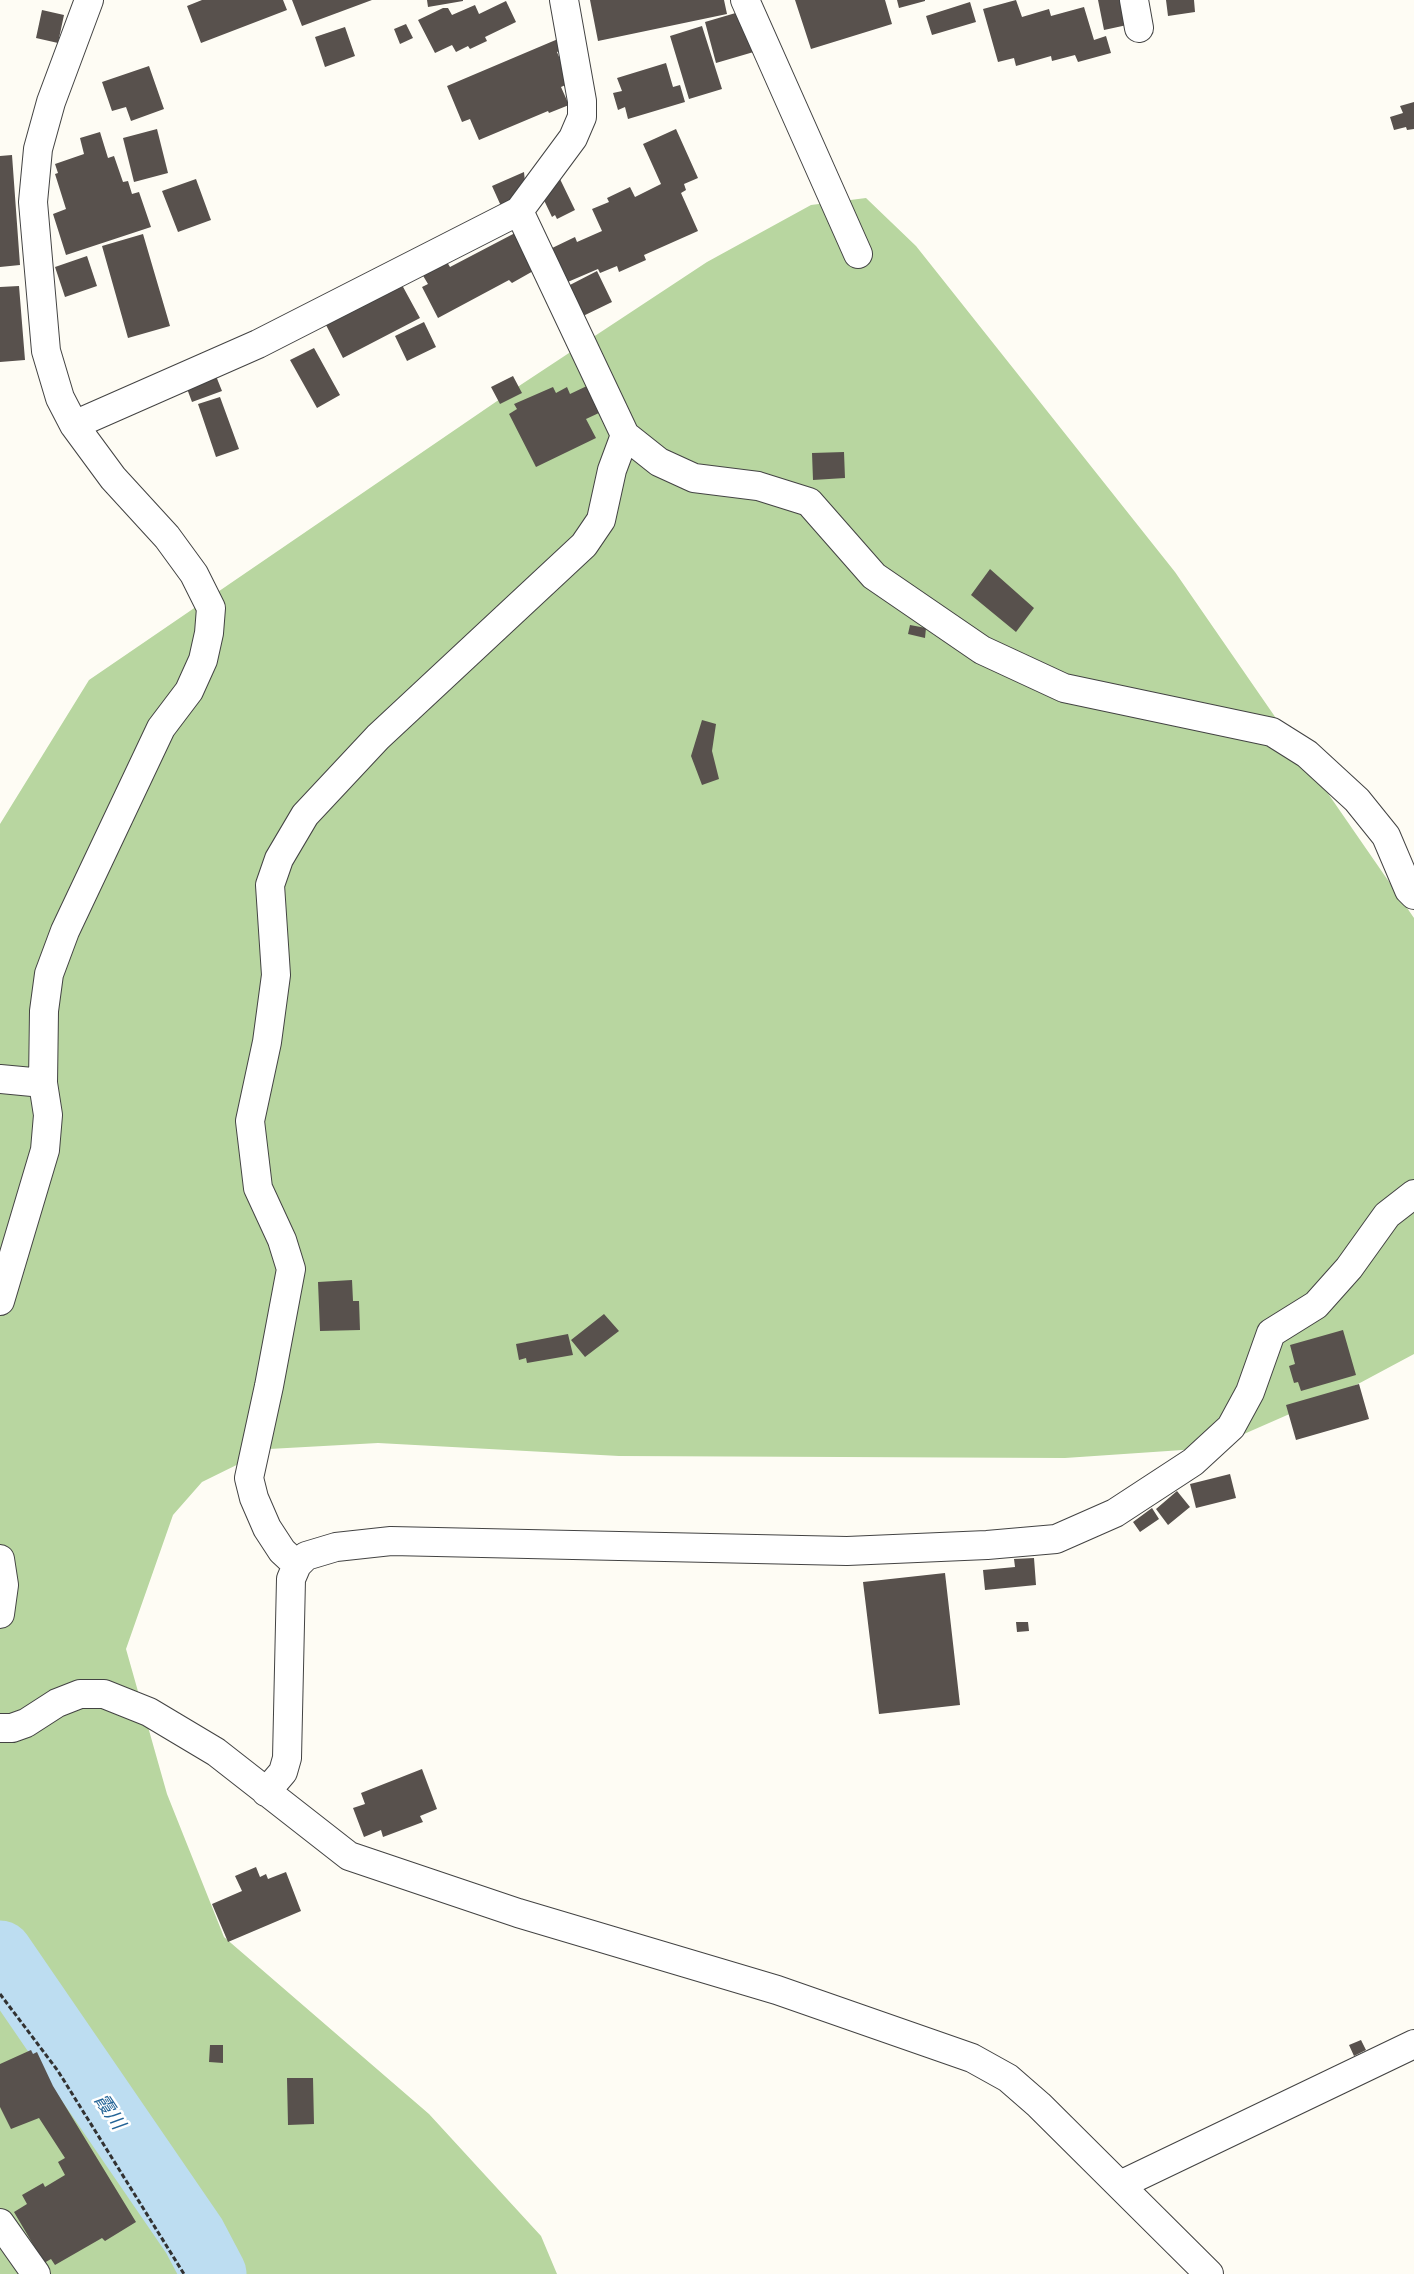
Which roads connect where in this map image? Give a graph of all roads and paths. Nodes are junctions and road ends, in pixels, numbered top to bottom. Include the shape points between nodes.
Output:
1 (89, 0) edge
2 (564, 0) edge
3 (745, 0) edge
4 (1134, 0) edge
5 (1139, 28) dead end
6 (518, 211) junction
7 (858, 254) dead end
8 (74, 425) junction
9 (625, 435) junction
10 (1414, 895) edge
11 (0, 1079) edge
12 (43, 1084) junction
13 (1414, 1194) edge
14 (0, 1301) edge
15 (0, 1559) edge
16 (297, 1565) junction
17 (0, 1614) edge
18 (0, 1728) edge
19 (266, 1792) junction
20 (0, 1994) edge
21 (1414, 2044) edge
22 (1120, 2185) junction
23 (0, 2223) edge
24 (36, 2274) edge
25 (184, 2274) edge
26 (1209, 2274) edge

1 - 8 street via 50,102 38,149 33,202 46,351 60,398
2 - 6 street via 582,101 582,118 573,138
3 - 7 street
4 - 5 street
6 - 8 street via 258,344
6 - 9 street
8 - 12 street via 113,478 167,538 194,574 211,608 202,660 189,691 161,728 65,931 49,974 44,1010
9 - 10 street via 660,462 694,478 758,486 809,502 874,576 982,650 1056,684 1272,732 1307,754 1357,800 1386,836
9 - 16 street via 612,470 602,520 584,545 378,737 305,815 279,859 270,885 276,974 267,1042 250,1121 258,1188 282,1240 291,1269 249,1478 267,1528 282,1552
11 - 12 street
12 - 14 street via 48,1115 45,1150
13 - 16 street via 1387,1215 1349,1268 1316,1305 1271,1333 1250,1392 1231,1428 1193,1462 1115,1514 1056,1539 847,1551 391,1541 336,1547 306,1556
15 - 17 street via 4,1585
16 - 19 street via 291,1579 287,1758 283,1772
18 - 19 street via 26,1723 80,1694 104,1694 149,1712 208,1747
19 - 22 street via 349,1856 518,1913 777,1990 972,2058 1008,2078 1027,2094
20 - 25 path via 58,2071
21 - 22 street
22 - 26 street
23 - 24 street

